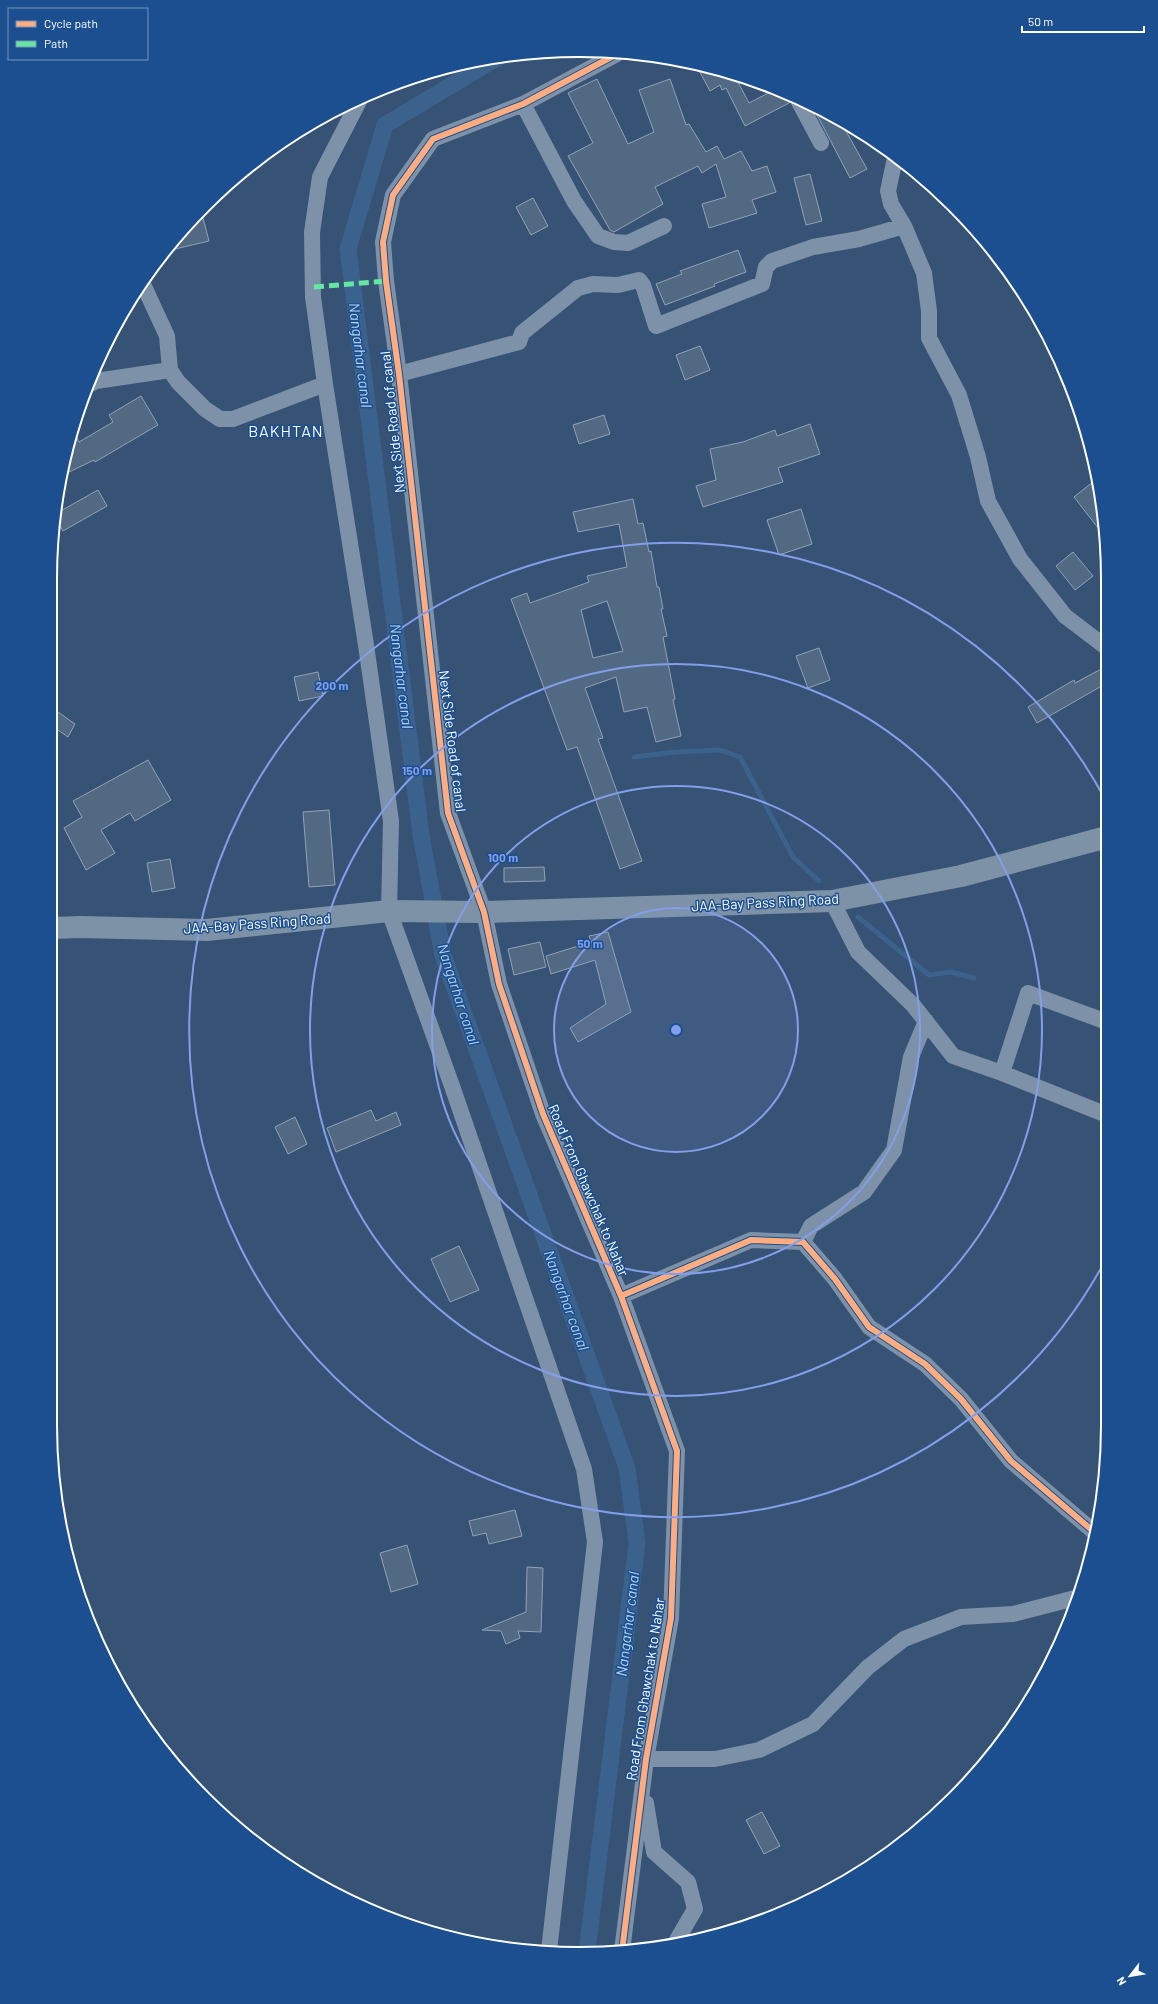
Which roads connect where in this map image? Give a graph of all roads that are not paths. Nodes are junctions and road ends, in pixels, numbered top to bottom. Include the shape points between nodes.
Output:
1 (610, 58) edge
2 (522, 104) junction
3 (802, 107) edge
4 (356, 108) edge
5 (820, 143) dead end
6 (895, 163) edge
7 (664, 226) dead end
8 (904, 226) junction
9 (145, 289) edge
10 (170, 370) junction
11 (399, 374) junction
12 (96, 381) edge
13 (325, 384) junction
14 (1101, 643) edge
15 (1101, 839) edge
16 (832, 901) junction
17 (389, 911) junction
18 (474, 912) junction
19 (57, 928) edge
20 (1101, 1020) edge
21 (926, 1021) junction
22 (1002, 1073) junction
23 (1101, 1113) edge
24 (803, 1242) junction
25 (620, 1296) junction
26 (1091, 1529) edge
27 (1071, 1599) edge
28 (646, 1759) junction
29 (643, 1784) junction
30 (678, 1937) edge
31 (623, 1945) edge
32 (550, 1946) edge

1 - 2 street, Next Side Road of canal
2 - 7 street via 574,201 598,236 614,242 628,243
2 - 11 street, Next Side Road of canal via 433,139 393,195 384,242 386,281
3 - 5 street
4 - 13 street via 320,177 312,232 313,297
6 - 8 street via 888,191 891,204
8 - 11 street via 859,239 813,247 772,260 766,267 762,284 656,326 643,285 639,280 618,285 593,284 578,288 522,333 519,342
8 - 14 street via 924,273 929,311 929,338 959,396 978,457 988,501 1020,559 1065,616
9 - 10 street via 167,336
10 - 12 street
10 - 13 street via 178,382 220,419 233,419
11 - 18 street, Next Side Road of canal via 448,813
13 - 17 street via 391,821
15 - 16 highway, JAA-Bay Pass Ring Road via 961,876
16 - 18 highway, JAA-Bay Pass Ring Road
16 - 21 street via 858,952
17 - 18 highway, JAA-Bay Pass Ring Road
17 - 19 highway, JAA-Bay Pass Ring Road via 207,930
17 - 32 street via 584,1469 593,1527 595,1542
18 - 25 street, Road From Ghawchak to Nahar via 543,1114
20 - 22 street via 1028,993
21 - 22 street via 953,1056
21 - 24 street via 911,1057 894,1150 864,1192 811,1226
22 - 23 street
24 - 25 street via 751,1240
24 - 26 street via 835,1279 869,1327 925,1364 961,1399 1011,1461
25 - 28 street, Road From Ghawchak to Nahar via 677,1451 671,1618
27 - 28 street via 1013,1614 961,1617 904,1639 868,1667 813,1724 759,1750 715,1759
28 - 29 street, Road From Ghawchak to Nahar
29 - 30 street via 654,1852 688,1882 694,1909
29 - 31 street, Road From Ghawchak to Nahar

